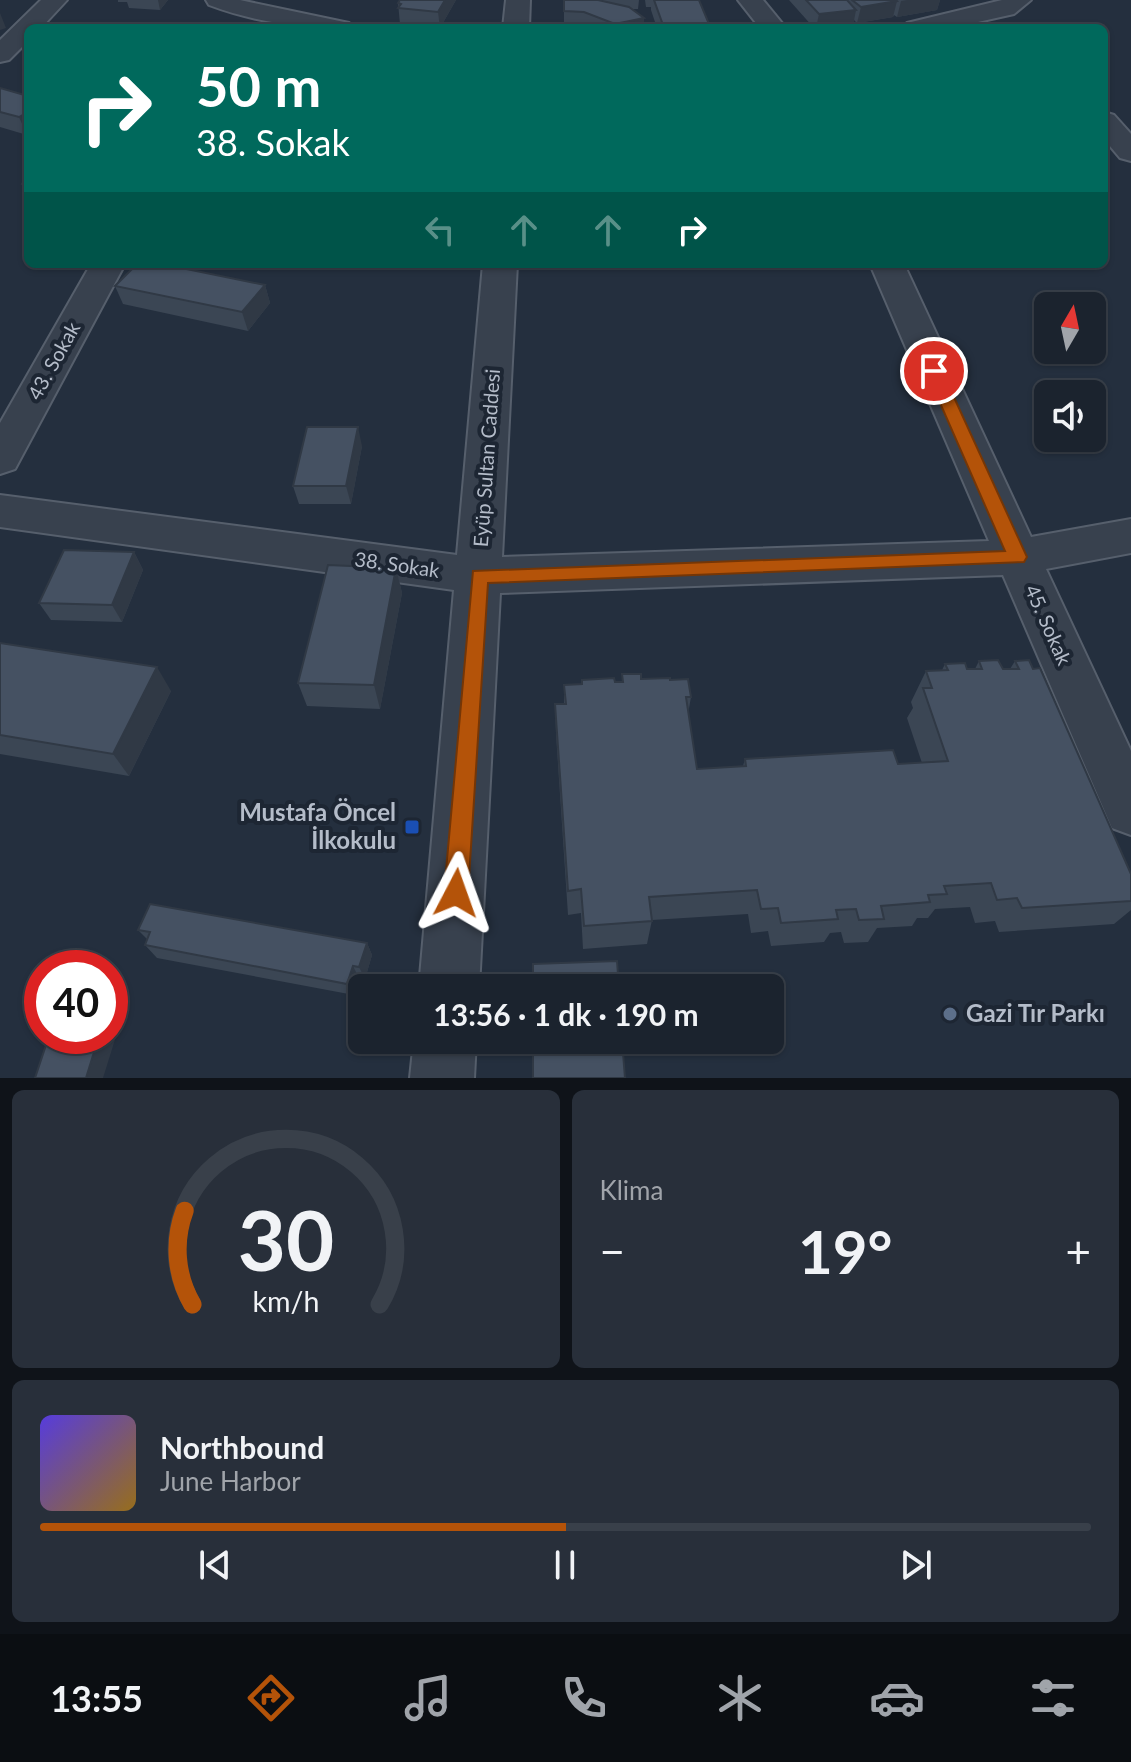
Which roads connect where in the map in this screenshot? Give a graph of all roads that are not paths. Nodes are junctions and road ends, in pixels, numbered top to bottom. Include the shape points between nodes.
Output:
1 (55, 0) edge
2 (218, 0) edge
3 (518, 0) edge
4 (750, 0) edge
5 (1004, 3) edge
6 (249, 13) edge
7 (31, 24) edge
8 (316, 24) edge
9 (516, 24) edge
10 (770, 24) edge
11 (930, 24) edge
12 (1019, 24) edge
13 (24, 30) edge
14 (0, 54) edge
15 (1108, 126) edge
16 (1131, 152) edge
17 (106, 268) edge
18 (500, 268) edge
19 (889, 268) edge
20 (0, 459) edge
21 (0, 511) edge
22 (1131, 536) edge
23 (1017, 557) junction
24 (479, 576) junction
25 (1131, 810) edge
26 (450, 974) edge
27 (444, 1054) edge
28 (442, 1078) edge

1 - 7 street
2 - 6 street
3 - 9 street
4 - 10 street
5 - 11 street
5 - 12 street
6 - 8 street
13 - 14 street
15 - 16 street
17 - 20 street, 43. Sokak
18 - 24 street, Eyüp Sultan Caddesi
19 - 23 street, 45. Sokak
21 - 24 street, 38. Sokak
22 - 23 street, 38. Sokak
23 - 24 street, 38. Sokak
23 - 25 street, 45. Sokak
24 - 26 street, Eyüp Sultan Caddesi
27 - 28 street

